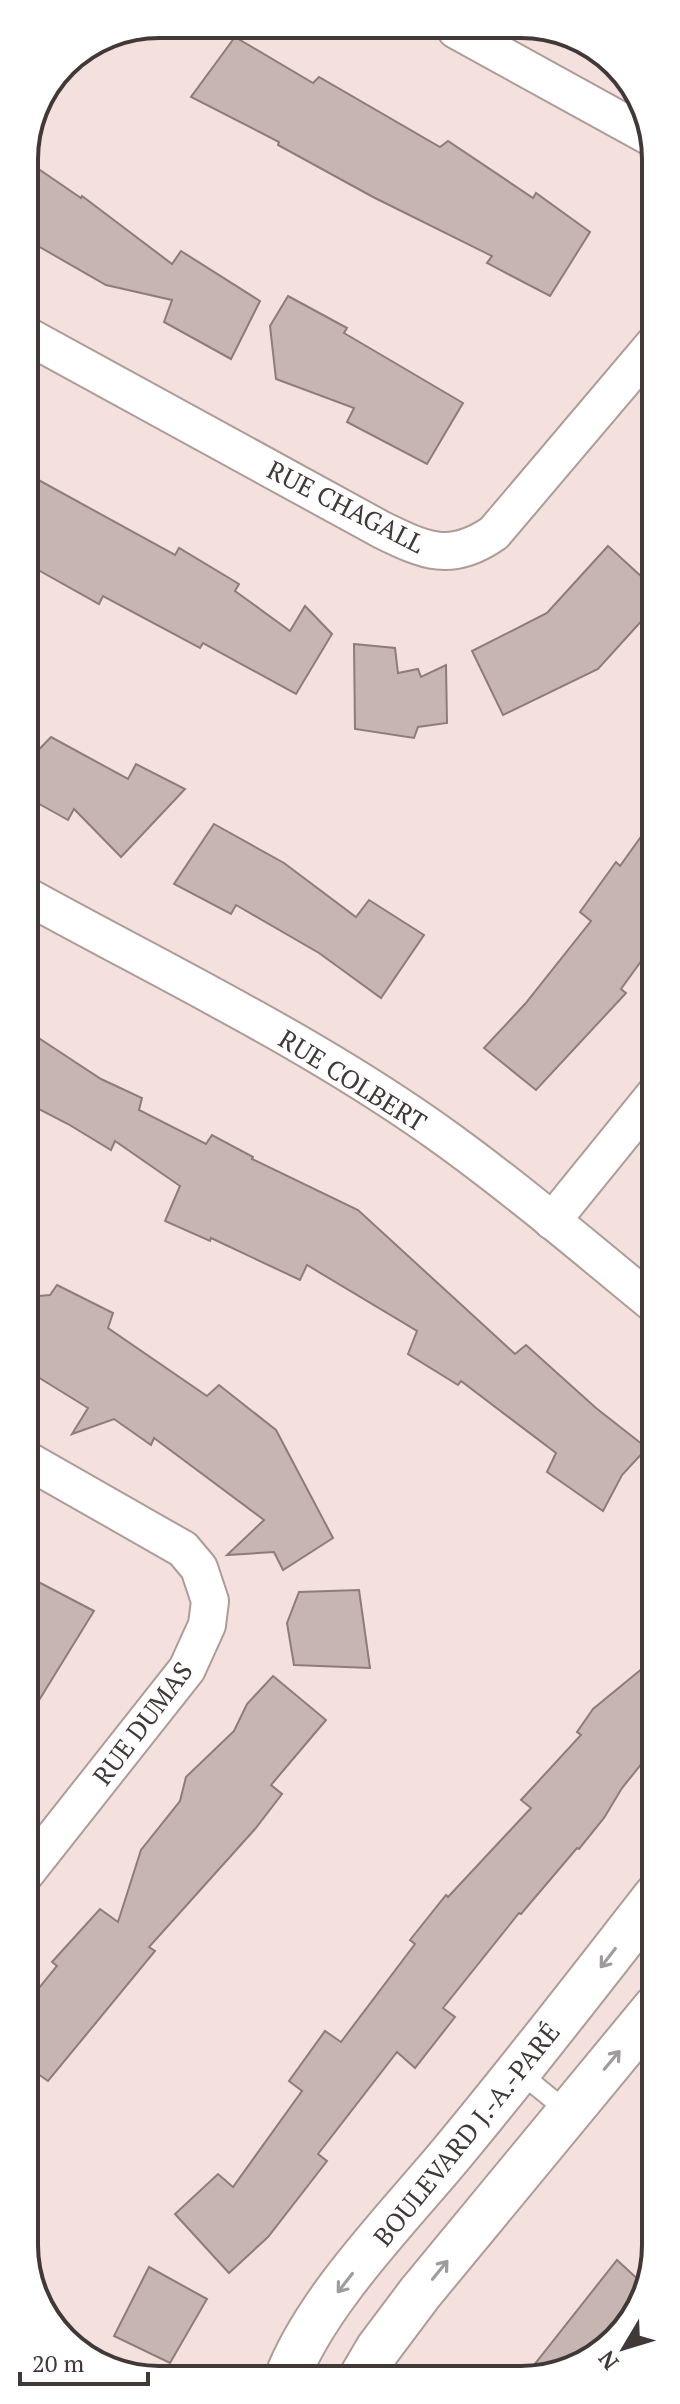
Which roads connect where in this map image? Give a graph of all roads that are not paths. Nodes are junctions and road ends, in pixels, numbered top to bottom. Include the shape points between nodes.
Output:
1 (471, 38) edge
2 (638, 130) edge
3 (38, 342) edge
4 (642, 358) edge
5 (38, 902) edge
6 (642, 1110) edge
7 (552, 1221) junction
8 (642, 1294) edge
9 (38, 1466) edge
10 (38, 1858) edge
11 (642, 1914) edge
12 (642, 2024) edge
13 (519, 2072) junction
14 (568, 2112) junction
15 (293, 2366) edge
16 (368, 2366) edge

1 - 2 street
3 - 4 street, RUE CHAGALL via 382,530 443,553 494,533
5 - 7 street, RUE COLBERT via 342,1070 450,1141
6 - 7 street
7 - 8 street, RUE COLBERT
9 - 10 street, RUE DUMAS via 183,1549 199,1568 210,1601 207,1625 187,1669
11 -> 13 street, BOULEVARD J.-A.-PARÉ
14 -> 12 street
13 - 14 lane
13 -> 15 street, BOULEVARD J.-A.-PARÉ via 334,2297
16 -> 14 street via 420,2293

